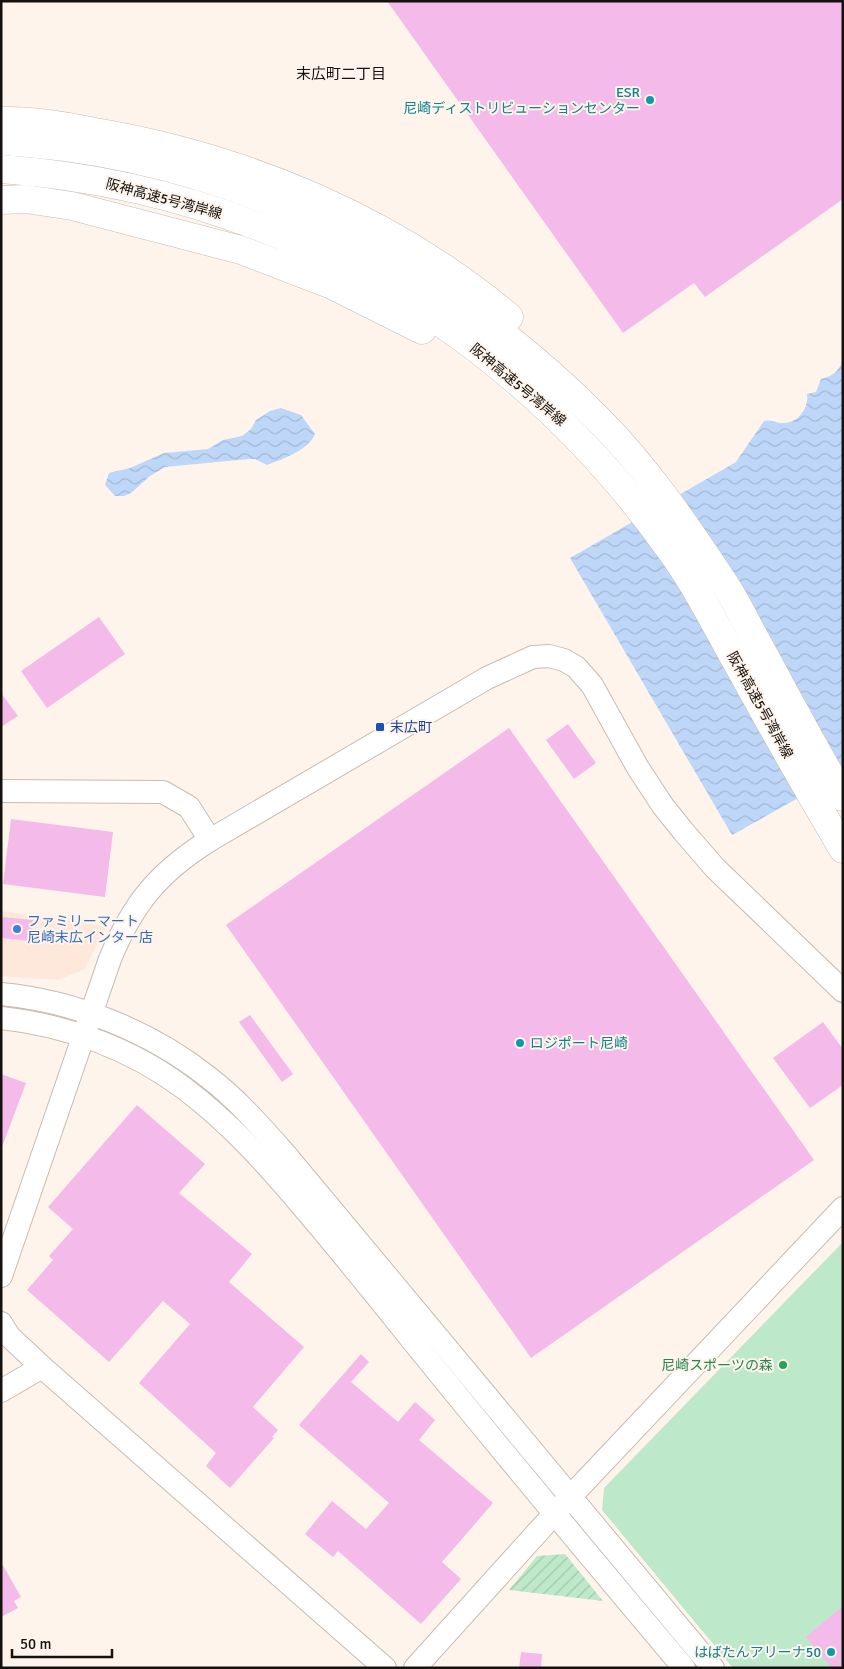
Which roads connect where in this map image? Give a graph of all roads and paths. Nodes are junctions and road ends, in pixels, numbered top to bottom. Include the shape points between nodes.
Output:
1 (1, 121) edge
2 (1, 141) edge
3 (1, 169) edge
4 (1, 200) edge
5 (580, 438) junction
6 (725, 583) junction
7 (1, 791) edge
8 (843, 797) edge
9 (210, 840) junction
10 (843, 849) edge
11 (843, 990) edge
12 (1, 994) edge
13 (90, 1014) junction
14 (1, 1018) edge
15 (83, 1036) junction
16 (843, 1208) edge
17 (1, 1276) edge
18 (1, 1323) edge
19 (42, 1367) junction
20 (1, 1391) edge
21 (571, 1496) junction
22 (554, 1514) junction
23 (385, 1668) edge
24 (415, 1668) edge
25 (684, 1668) edge
26 (713, 1668) edge

1 - 6 highway via 121,136 216,161 266,178 340,210 439,264 514,321 612,416 646,456 702,533
2 - 6 highway, 阪神高速5号湾岸線 via 119,157 219,184 349,236 408,270 480,316 521,347 600,420 664,496
3 - 5 highway, 阪神高速5号湾岸線 via 74,177 160,194 296,241 377,283 460,336
4 - 5 highway via 45,201 111,215 241,250 324,281 462,352 501,377
5 - 10 highway, 阪神高速5号湾岸線 via 672,552
6 - 8 highway, 阪神高速5号湾岸線
7 - 9 street via 163,792 189,807
9 - 11 street via 487,678 533,657 550,656 564,660 586,676 663,806 710,862
9 - 13 street via 155,882 129,918
12 - 13 street via 40,1000
13 - 15 street
13 - 21 street via 169,1050 209,1077 244,1109
14 - 15 street
15 - 17 street
15 - 22 street via 154,1068 226,1122 274,1172
16 - 21 street
18 - 19 street via 9,1336
19 - 20 street
19 - 23 street
21 - 22 street
21 - 26 street
22 - 24 street
22 - 25 street

